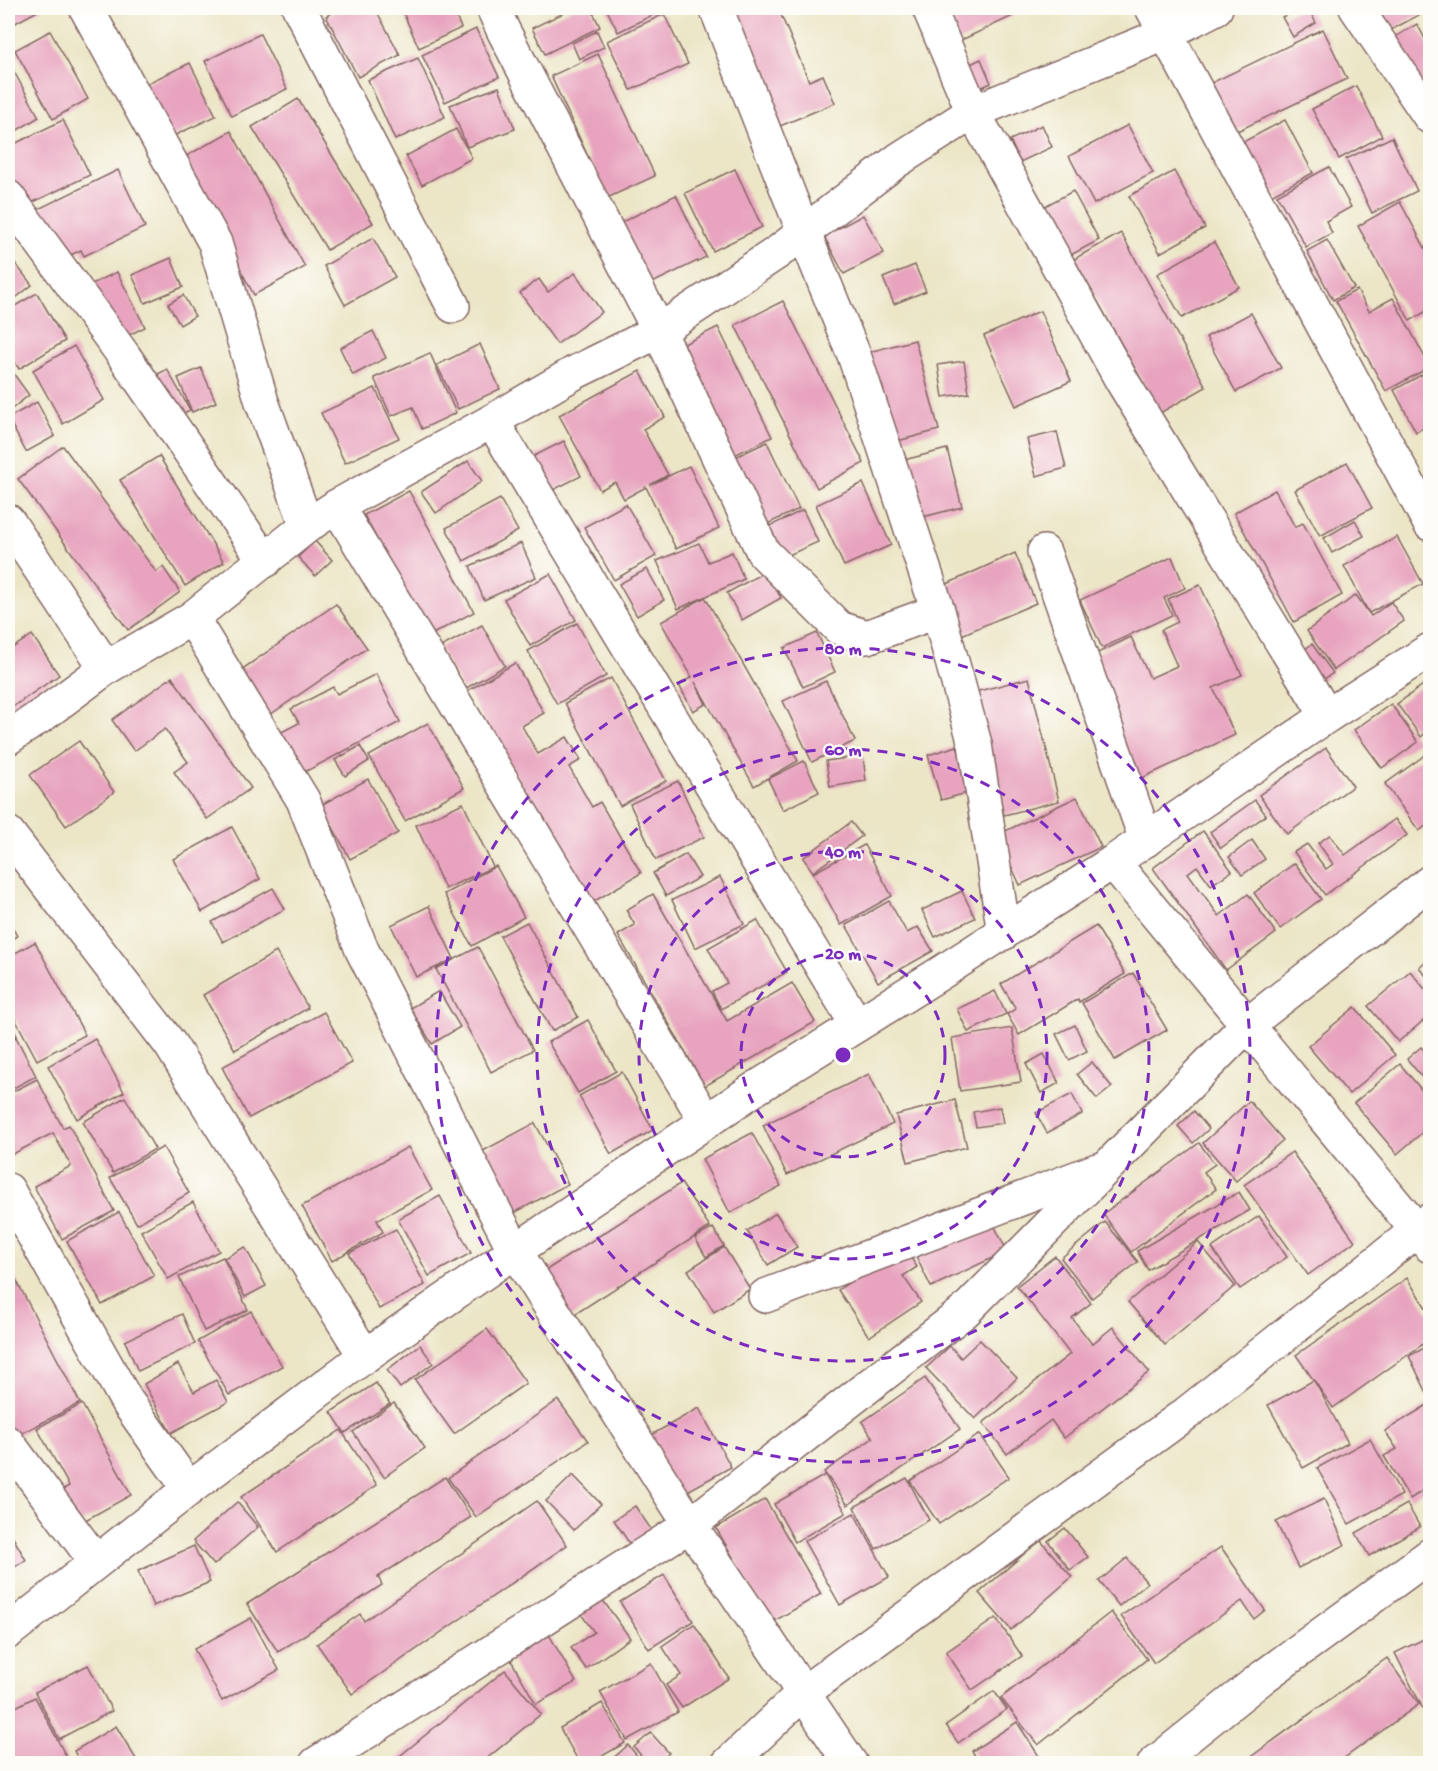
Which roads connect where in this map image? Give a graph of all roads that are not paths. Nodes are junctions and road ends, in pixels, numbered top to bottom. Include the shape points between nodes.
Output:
1 (86, 8) edge
2 (299, 8) edge
3 (493, 8) edge
4 (716, 8) edge
5 (929, 8) edge
6 (1216, 8) edge
7 (1356, 8) edge
8 (1159, 21) edge
9 (974, 112) junction
10 (1431, 117) edge
11 (8, 197) edge
12 (804, 233) junction
13 (453, 306) dead end
14 (659, 331) junction
15 (492, 421) junction
16 (337, 506) junction
17 (8, 521) edge
18 (1431, 524) edge
19 (307, 526) junction
20 (1044, 552) dead end
21 (265, 561) junction
22 (938, 611) junction
23 (192, 618) junction
24 (1431, 650) edge
25 (106, 668) junction
26 (1327, 716) junction
27 (8, 738) edge
28 (8, 833) edge
29 (1146, 840) junction
30 (1113, 862) junction
31 (1431, 882) edge
32 (1004, 933) junction
33 (857, 1025) junction
34 (1247, 1025) junction
35 (706, 1121) junction
36 (1109, 1165) junction
37 (8, 1190) edge
38 (1426, 1232) edge
39 (515, 1251) junction
40 (765, 1296) dead end
41 (364, 1356) junction
42 (8, 1443) edge
43 (189, 1489) junction
44 (690, 1525) junction
45 (1431, 1555) edge
46 (96, 1562) junction
47 (8, 1632) edge
48 (803, 1693) junction
49 (316, 1764) edge
50 (728, 1764) edge
51 (851, 1764) edge
52 (1154, 1764) edge

1 - 19 street via 215,243 262,402
2 - 13 street
3 - 14 street
4 - 12 street
5 - 9 street
6 - 8 street
7 - 10 street
8 - 9 street
8 - 18 street
9 - 12 street via 898,160
9 - 26 street via 1122,381
11 - 21 street via 124,356
12 - 14 street
12 - 22 street via 854,355
14 - 15 street via 574,373
14 - 22 street via 764,552 839,628 867,638
15 - 16 street
15 - 33 street
16 - 19 street
16 - 35 street
17 - 25 street
19 - 21 street
20 - 29 street
21 - 23 street
22 - 32 street via 975,744
23 - 25 street
23 - 39 street via 303,800 362,950
24 - 26 street
25 - 27 street
26 - 29 street
28 - 41 street via 170,1044
29 - 30 street
30 - 32 street
30 - 34 street
31 - 34 street
32 - 33 street
33 - 35 street
34 - 36 street
34 - 38 street
35 - 39 street
36 - 40 street
36 - 44 street via 965,1311
37 - 43 street via 126,1400
38 - 48 street via 1187,1413
39 - 41 street
39 - 44 street
41 - 43 street
42 - 46 street
43 - 46 street
44 - 48 street
44 - 49 street
45 - 52 street via 1263,1677
46 - 47 street
48 - 50 street
48 - 51 street

